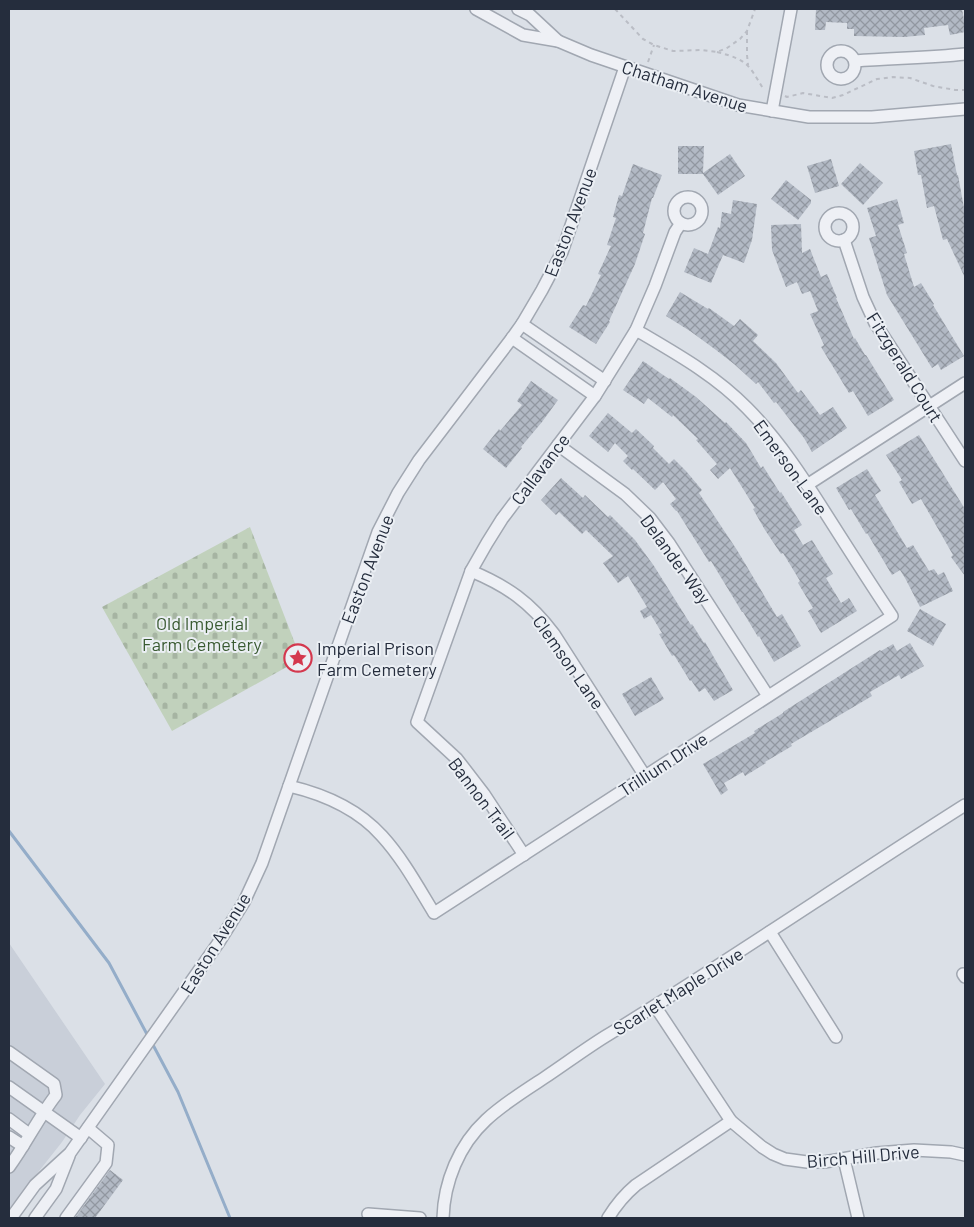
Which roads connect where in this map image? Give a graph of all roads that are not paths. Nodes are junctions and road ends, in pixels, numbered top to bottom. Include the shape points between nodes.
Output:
1 (476, 9) edge
2 (518, 9) edge
3 (791, 9) edge
4 (558, 41) junction
5 (965, 54) edge
6 (855, 61) dead end
7 (625, 67) junction
8 (965, 109) edge
9 (772, 111) junction
10 (680, 223) dead end
11 (844, 240) dead end
12 (522, 324) junction
13 (636, 330) junction
14 (512, 338) junction
15 (605, 381) junction
16 (965, 383) edge
17 (595, 396) junction
18 (930, 407) junction
19 (558, 445) junction
20 (965, 461) edge
21 (807, 485) junction
22 (471, 571) junction
23 (892, 616) joint
24 (768, 696) junction
25 (417, 722) joint
26 (645, 776) junction
27 (289, 786) junction
28 (965, 805) edge
29 (524, 855) junction
30 (770, 932) junction
31 (655, 1006) junction
32 (836, 1037) dead end
33 (9, 1052) edge
34 (9, 1087) edge
35 (43, 1111) junction
36 (9, 1119) edge
37 (731, 1120) junction
38 (88, 1128) junction
39 (29, 1134) junction
40 (9, 1137) edge
41 (81, 1138) junction
42 (23, 1146) junction
43 (70, 1152) junction
44 (965, 1155) edge
45 (844, 1159) junction
46 (9, 1167) edge
47 (368, 1214) dead end
48 (11, 1218) edge
49 (35, 1218) edge
50 (66, 1218) edge
51 (420, 1218) edge
52 (443, 1218) edge
53 (608, 1218) edge
54 (858, 1218) edge

1 - 4 street, Chatham Avenue via 523,35
2 - 4 street, Chatham Avenue
3 - 9 street
4 - 7 street, Chatham Avenue
5 - 6 street
7 - 9 street, Chatham Avenue via 738,105
7 - 12 street, Easton Avenue via 562,252
8 - 9 street, Chatham Avenue via 872,117 809,117
10 - 13 street, Callavance
11 - 18 street, Fitzgerald Court via 875,323
12 - 14 street, Easton Avenue
12 - 15 street
13 - 15 street, Callavance
13 - 21 street, Emerson Lane via 692,364 747,408
14 - 17 street
14 - 27 street, Easton Avenue via 419,460 378,532
15 - 17 street, Callavance
16 - 18 street
17 - 19 street, Callavance
18 - 20 street, Fitzgerald Court
18 - 21 street
19 - 22 street, Callavance via 502,519
19 - 24 street, Delander Way via 625,494 650,518
21 - 23 street, Emerson Lane
22 - 25 street, Callavance
22 - 26 street, Clemson Lane via 506,588 542,618
23 - 24 street, Trillium Drive
24 - 26 street, Trillium Drive
25 - 29 street, Bannon Trail via 456,759 484,794
26 - 29 street, Trillium Drive
27 - 29 street, Trillium Drive via 337,803 382,835 434,913
27 - 38 street, Easton Avenue via 262,863 244,902 220,942
28 - 30 street, Scarlet Maple Drive
30 - 31 street, Scarlet Maple Drive
30 - 32 street
31 - 37 street, Birch Hill Drive
31 - 52 street, Scarlet Maple Drive via 514,1098 485,1121 468,1141 455,1165
33 - 35 street via 54,1084 56,1094
34 - 35 street
35 - 39 street
35 - 41 street
36 - 39 street
37 - 45 street, Birch Hill Drive via 762,1147 785,1159 807,1162
37 - 53 street via 636,1185
38 - 41 street, Easton Avenue
38 - 50 street via 108,1145 106,1163
39 - 42 street
40 - 42 street
41 - 43 street, Easton Avenue
42 - 46 street
43 - 48 street, Easton Avenue via 35,1185
43 - 49 street, Easton Avenue via 56,1189
44 - 45 street, Birch Hill Drive via 914,1150
45 - 54 street
47 - 51 street

